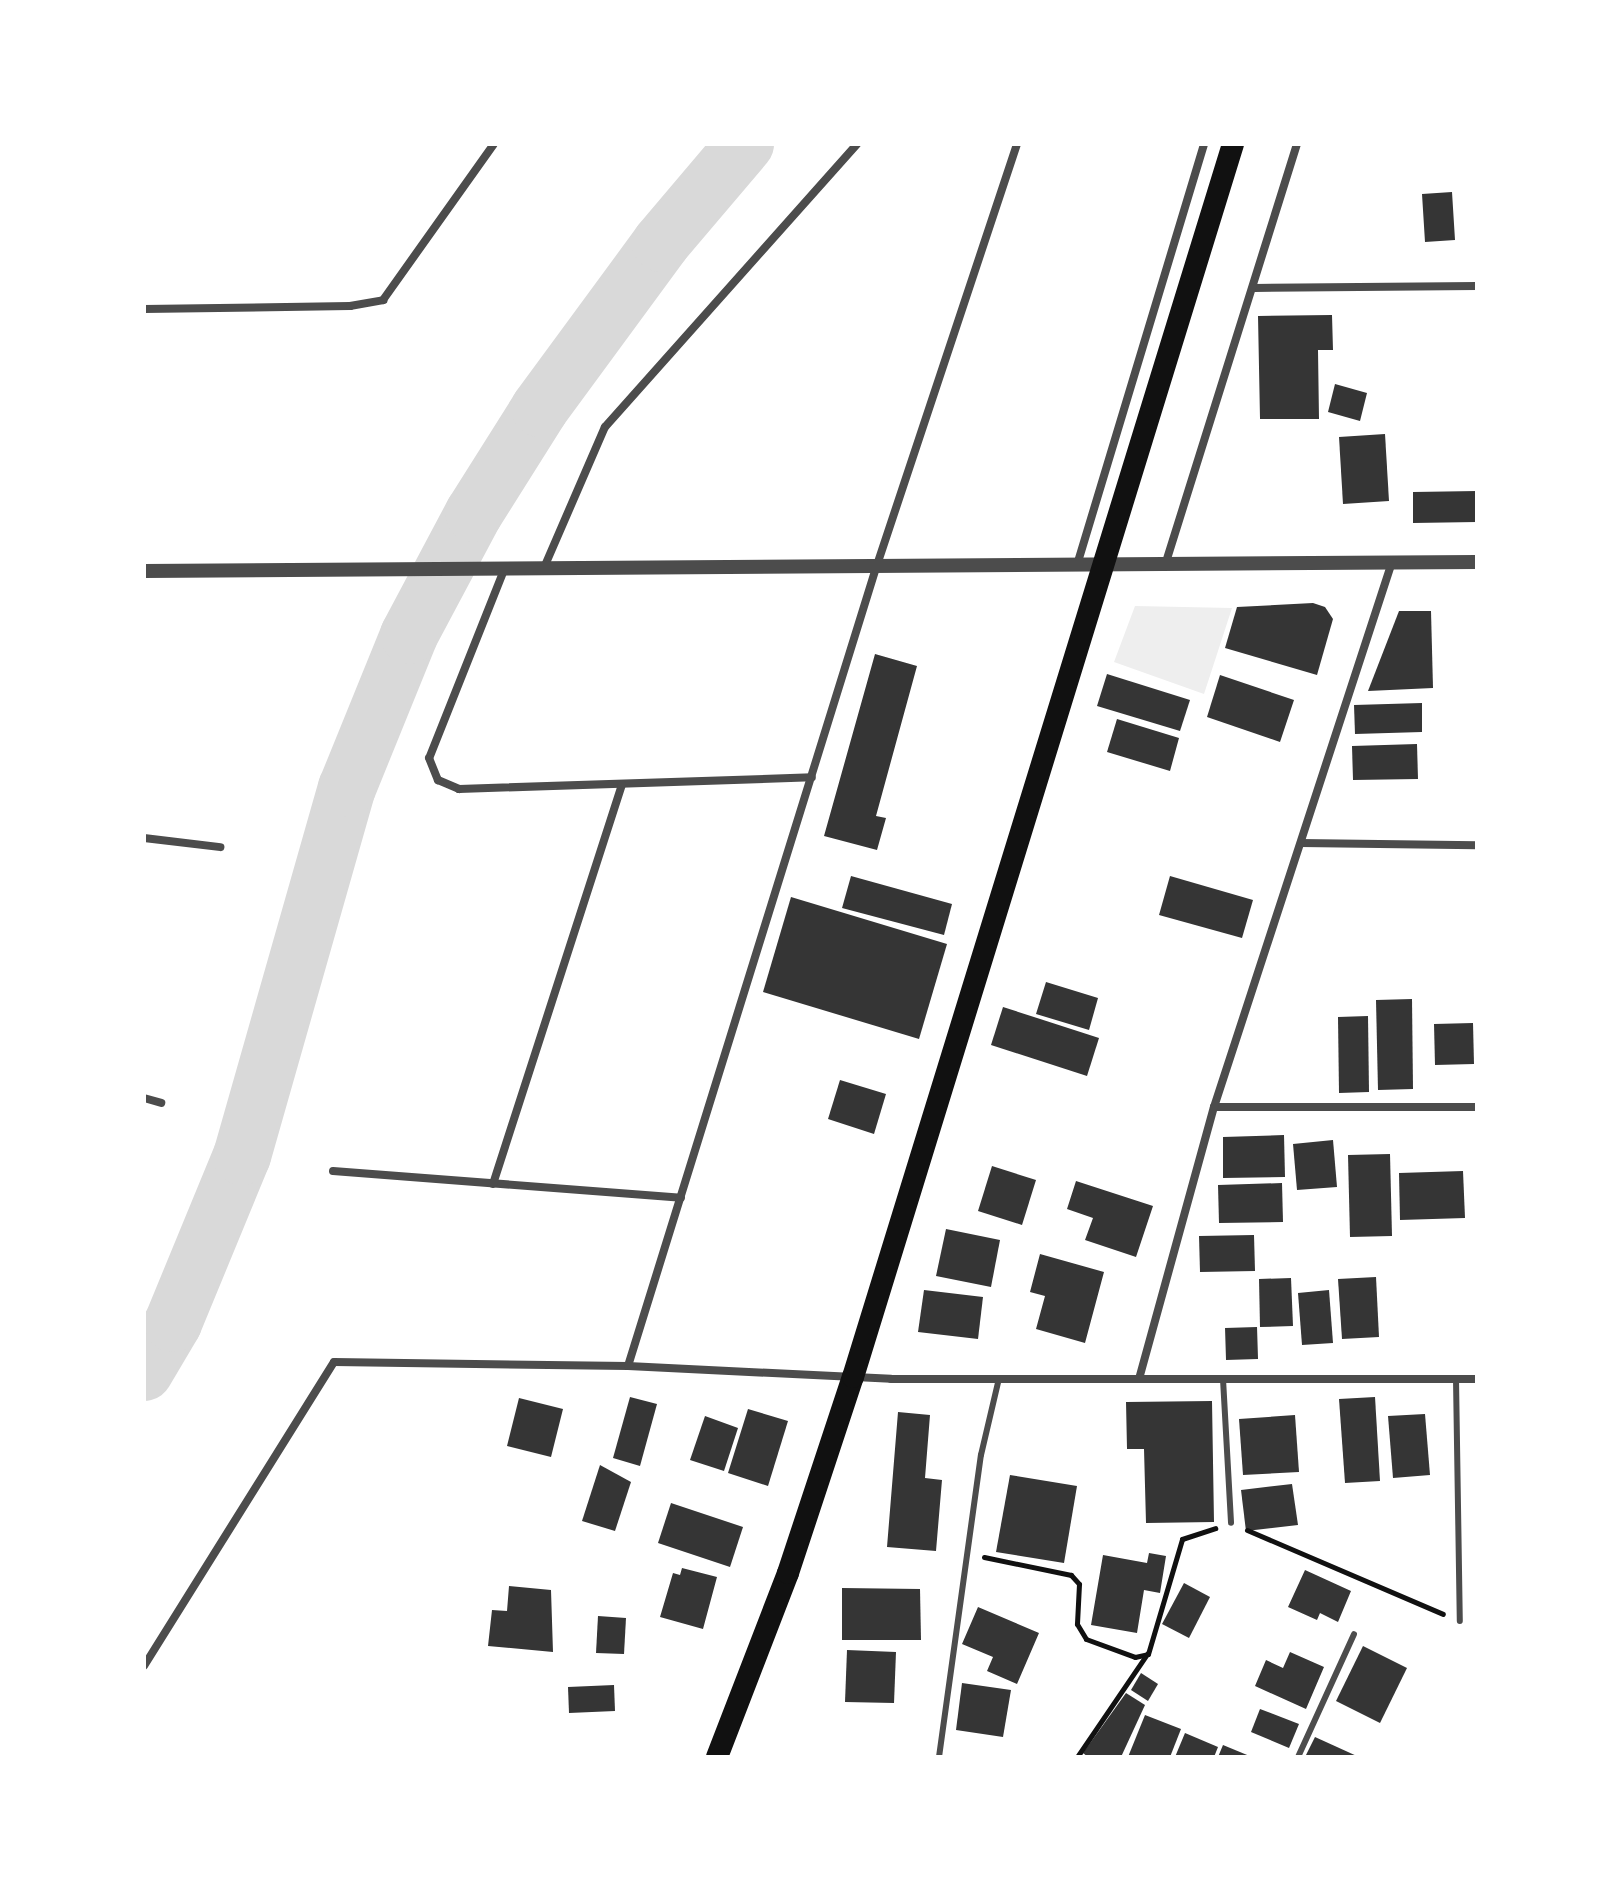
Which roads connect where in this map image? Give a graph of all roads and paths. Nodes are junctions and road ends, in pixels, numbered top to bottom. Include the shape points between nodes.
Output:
1 (494, 144) edge
2 (857, 144) edge
3 (1017, 144) edge
4 (1204, 144) edge
5 (1233, 144) edge
6 (1297, 144) edge
7 (1477, 286) edge
8 (1254, 288) junction
9 (144, 309) edge
10 (1166, 562) junction
11 (1392, 562) junction
12 (1477, 562) edge
13 (1077, 565) junction
14 (1106, 565) junction
15 (876, 568) junction
16 (498, 569) junction
17 (543, 570) junction
18 (144, 571) edge
19 (812, 777) junction
20 (622, 784) junction
21 (144, 838) edge
22 (1301, 843) junction
23 (1477, 845) edge
24 (220, 847) dead end
25 (144, 1098) edge
26 (161, 1103) dead end
27 (1214, 1107) junction
28 (1477, 1107) edge
29 (333, 1171) dead end
30 (493, 1184) junction
31 (681, 1198) junction
32 (628, 1366) junction
33 (853, 1377) junction
34 (999, 1378) junction
35 (1139, 1379) junction
36 (1223, 1379) junction
37 (1456, 1379) junction
38 (1477, 1379) edge
39 (1231, 1523) junction
40 (967, 1553) junction
41 (1460, 1621) joint
42 (1354, 1634) dead end
43 (1148, 1654) junction
44 (144, 1666) edge
45 (717, 1757) edge
46 (939, 1757) edge
47 (1077, 1757) edge
48 (1298, 1757) edge

1 - 9 street via 383,300 350,306
2 - 17 street via 605,427
3 - 15 street
4 - 13 street
5 - 14 highway
6 - 8 street
7 - 8 street
8 - 10 street
10 - 11 street
10 - 14 street
11 - 12 street
11 - 22 street
13 - 14 street
13 - 15 street
14 - 33 highway
15 - 17 street
15 - 19 street
16 - 17 street
16 - 18 street
16 - 20 street via 429,758 438,780 459,789
19 - 20 street
19 - 31 street
20 - 30 street
21 - 24 street
22 - 23 street
22 - 27 street
25 - 26 street
27 - 28 street
27 - 35 street
29 - 30 street
30 - 31 street
31 - 32 street
32 - 33 street
32 - 44 street via 334,1362
33 - 34 street
33 - 45 highway via 788,1573
34 - 35 street
34 - 40 lane
35 - 36 street
36 - 37 street
36 - 39 lane
37 - 38 street
37 - 41 lane
39 - 41 path
39 - 43 path via 1182,1539
40 - 43 path via 1071,1575 1079,1584 1077,1624 1086,1639 1135,1657
40 - 46 lane
42 - 48 lane
43 - 47 path

